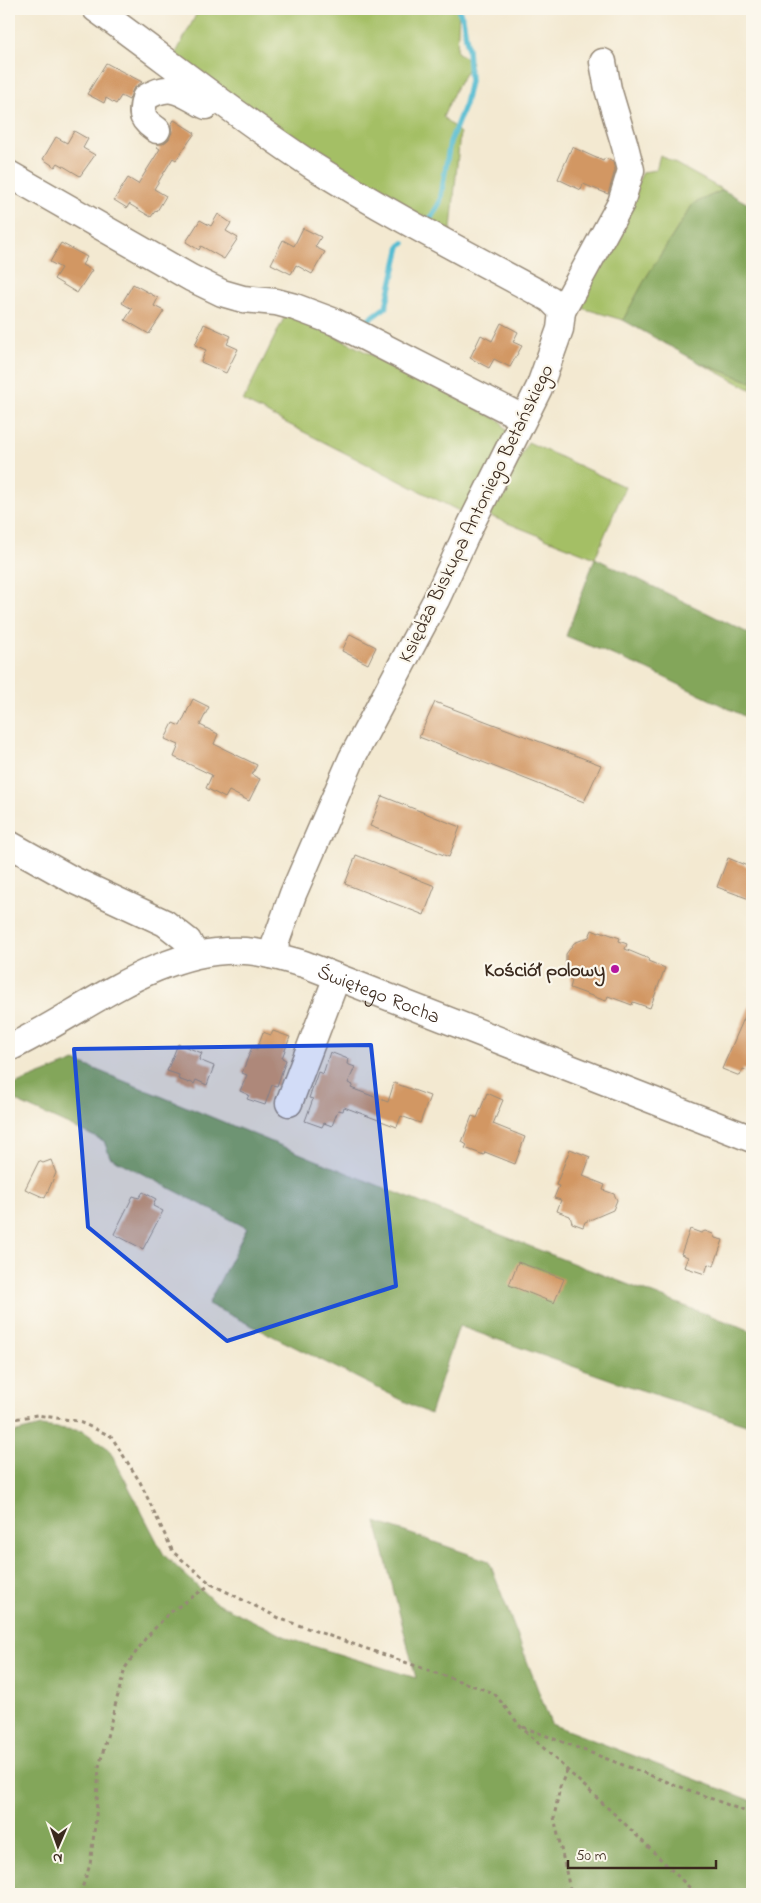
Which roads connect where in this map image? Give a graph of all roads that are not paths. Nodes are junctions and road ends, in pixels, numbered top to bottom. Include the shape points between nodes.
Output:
1 (96, 9) edge
2 (602, 62) dead end
3 (157, 130) dead end
4 (9, 174) edge
5 (329, 175) junction
6 (562, 311) junction
7 (523, 418) junction
8 (384, 723) dead end
9 (9, 844) edge
10 (283, 924) junction
11 (195, 954) junction
12 (272, 954) junction
13 (337, 977) junction
14 (9, 1048) edge
15 (289, 1103) dead end
16 (752, 1139) edge

1 - 5 street via 213,96
2 - 6 street, Księdza Biskupa Antoniego Betańskiego via 630,170 621,203
3 - 5 street via 145,121 141,111 145,98 158,90 176,90 274,154 304,169
4 - 7 street via 214,289 243,300 295,306 335,322
5 - 6 street via 430,235 550,299
6 - 7 street, Księdza Biskupa Antoniego Betańskiego via 560,329 539,388
7 - 10 street, Księdza Biskupa Antoniego Betańskiego via 436,600 352,758 300,876
8 - 10 street via 304,909 297,921 291,925
9 - 11 street via 73,880 165,923 188,941
10 - 12 street, Księdza Biskupa Antoniego Betańskiego
11 - 12 street, Świętego Rocha via 221,951
11 - 14 street, Świętego Rocha via 151,970
12 - 13 street, Świętego Rocha
13 - 15 street
13 - 16 street, Świętego Rocha

